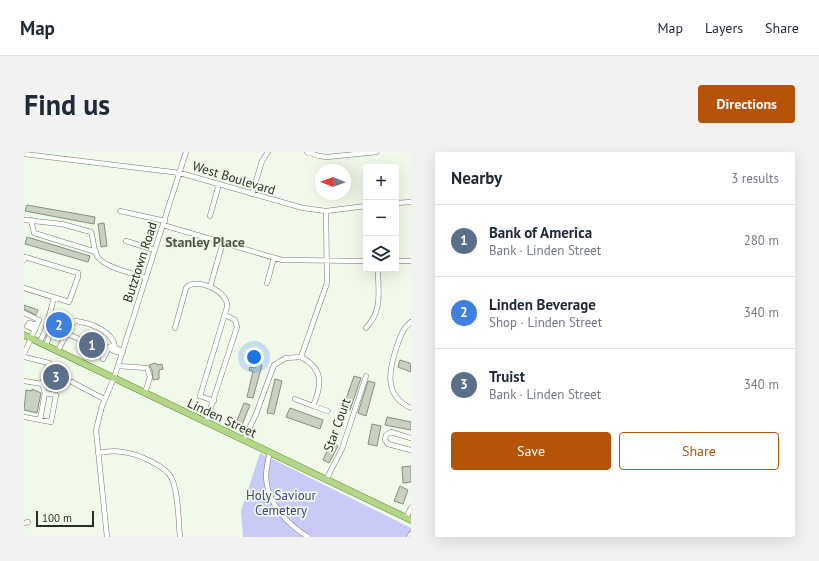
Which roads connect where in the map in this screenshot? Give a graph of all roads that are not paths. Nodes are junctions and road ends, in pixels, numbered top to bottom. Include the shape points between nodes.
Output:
1 (186, 152) edge
2 (268, 152) edge
3 (307, 152) edge
4 (376, 152) edge
5 (24, 154) edge
6 (180, 173) junction
7 (219, 184) junction
8 (252, 194) junction
9 (411, 202) edge
10 (399, 203) edge
11 (363, 206) edge
12 (120, 211) dead end
13 (326, 211) junction
14 (210, 216) dead end
15 (24, 220) edge
16 (31, 220) junction
17 (164, 223) junction
18 (126, 240) dead end
19 (223, 242) junction
20 (155, 250) junction
21 (96, 252) junction
22 (274, 258) junction
23 (24, 260) edge
24 (327, 261) junction
25 (363, 261) edge
26 (399, 261) edge
27 (411, 261) edge
28 (378, 272) edge
29 (146, 278) junction
30 (267, 283) dead end
31 (210, 287) junction
32 (24, 288) edge
33 (54, 298) junction
34 (24, 313) edge
35 (225, 315) junction
36 (411, 322) edge
37 (28, 324) dead end
38 (36, 328) junction
39 (175, 328) dead end
40 (366, 328) dead end
41 (68, 334) junction
42 (24, 335) edge
43 (31, 338) junction
44 (64, 339) junction
45 (79, 339) dead end
46 (40, 342) junction
47 (46, 345) junction
48 (109, 347) junction
49 (115, 347) junction
50 (58, 351) junction
51 (123, 352) junction
52 (24, 354) edge
53 (301, 357) junction
54 (24, 358) edge
55 (103, 359) dead end
56 (118, 366) junction
57 (366, 376) dead end
58 (114, 378) junction
59 (24, 381) edge
60 (72, 382) dead end
61 (42, 384) junction
62 (45, 393) junction
63 (145, 393) junction
64 (104, 399) junction
65 (296, 399) dead end
66 (214, 401) junction
67 (313, 406) junction
68 (411, 408) edge
69 (328, 411) dead end
70 (24, 417) edge
71 (40, 420) junction
72 (206, 422) junction
73 (411, 438) edge
74 (244, 440) junction
75 (411, 450) edge
76 (270, 452) junction
77 (98, 453) junction
78 (326, 480) junction
79 (411, 508) edge
80 (409, 519) edge
81 (411, 534) edge
82 (107, 537) edge
83 (180, 537) edge
84 (308, 537) edge
85 (410, 537) edge

1 - 6 street, Butztown Road
2 - 8 street via 262,161
3 - 4 street via 327,157
5 - 6 street, West Boulevard
6 - 7 street, West Boulevard
6 - 17 street, Butztown Road
7 - 8 street, West Boulevard
7 - 14 street
8 - 13 street, West Boulevard via 294,207
9 - 10 street
11 - 13 street, West Boulevard
12 - 17 street
13 - 24 street
15 - 16 street
16 - 21 street via 34,233
16 - 21 street via 62,224 90,232
17 - 19 street
17 - 20 street, Butztown Road
18 - 20 street
19 - 22 street
19 - 31 street
20 - 29 street, Butztown Road
21 - 29 street via 100,260 110,266
22 - 24 street
22 - 30 street
23 - 33 street via 25,257 78,274 69,302
24 - 25 street
24 - 53 street via 326,288
26 - 27 street
28 - 40 street via 378,309 375,318
29 - 51 street, Butztown Road
31 - 35 street via 226,298 228,302
31 - 39 street via 196,283 188,286
32 - 33 street
33 - 46 street
34 - 38 street via 39,320
35 - 66 street via 237,322 237,327
35 - 66 street via 200,396
36 - 68 street via 402,333 389,378 390,386 399,400
37 - 38 street
38 - 43 street
41 - 44 street
41 - 45 street
41 - 49 street via 73,322 78,322 107,333
42 - 43 main road, Linden Street
43 - 46 main road, Linden Street
43 - 52 street
44 - 47 street via 51,332
44 - 50 street
46 - 47 main road, Linden Street
47 - 50 main road, Linden Street
48 - 49 street
48 - 51 street
48 - 55 street
49 - 51 street
50 - 58 main road, Linden Street
51 - 56 street, Butztown Road
53 - 67 street via 310,362 320,380
53 - 74 street via 286,358 274,365
54 - 61 street via 49,363
56 - 58 street, Butztown Road
56 - 63 street via 147,368 150,377
57 - 78 street, Star Court via 342,449
58 - 63 main road, Linden Street
58 - 64 street, Butztown Road
59 - 61 street
60 - 64 street
61 - 62 street
62 - 71 street
62 - 71 street via 56,395 51,422
63 - 72 main road, Linden Street
64 - 77 street, Butztown Road via 96,424
65 - 67 street
66 - 72 street
67 - 69 street
70 - 71 street
72 - 74 main road, Linden Street
73 - 75 street via 391,432 385,438 388,444
74 - 76 main road, Linden Street
76 - 78 main road, Linden Street
76 - 84 street via 266,475 272,498 288,522
77 - 82 street, Butztown Road
77 - 83 street via 128,453 162,467 169,474 174,487
78 - 80 main road, Linden Street
79 - 80 street
81 - 85 street

